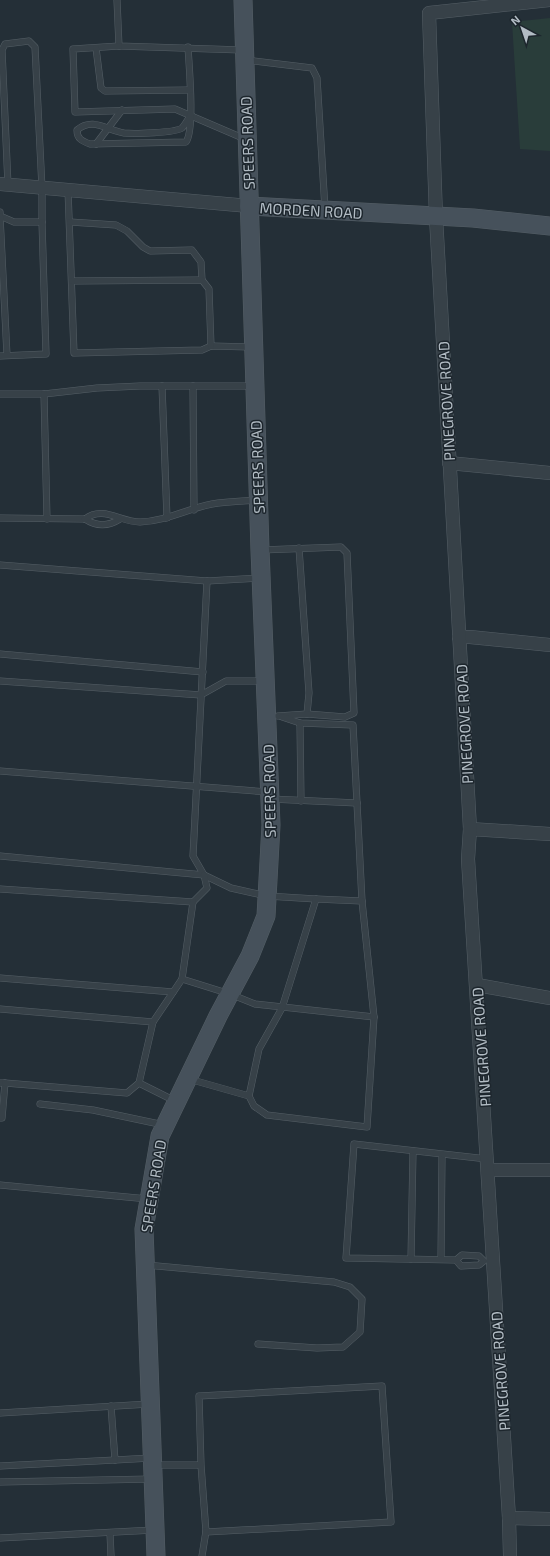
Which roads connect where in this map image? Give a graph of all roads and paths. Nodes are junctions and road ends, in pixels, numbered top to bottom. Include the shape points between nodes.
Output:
1 (117, 0) edge
2 (243, 0) edge
3 (550, 0) edge
4 (119, 46) junction
5 (188, 47) junction
6 (96, 48) junction
7 (244, 55) junction
8 (190, 90) junction
9 (122, 110) junction
10 (191, 115) junction
11 (109, 128) junction
12 (247, 139) junction
13 (96, 144) junction
14 (4, 184) edge
15 (42, 188) junction
16 (68, 190) junction
17 (249, 206) junction
18 (325, 211) junction
19 (0, 212) edge
20 (0, 216) edge
21 (436, 217) junction
22 (42, 222) junction
23 (70, 222) junction
24 (550, 226) edge
25 (202, 280) junction
26 (72, 281) junction
27 (3, 325) edge
28 (211, 346) junction
29 (253, 347) junction
30 (7, 355) junction
31 (0, 356) edge
32 (162, 386) junction
33 (192, 386) junction
34 (255, 386) junction
35 (0, 394) edge
36 (44, 394) junction
37 (449, 463) junction
38 (550, 473) edge
39 (258, 500) junction
40 (194, 510) junction
41 (0, 518) edge
42 (47, 518) junction
43 (167, 518) junction
44 (85, 519) junction
45 (120, 519) junction
46 (299, 548) junction
47 (260, 550) junction
48 (0, 565) edge
49 (261, 578) junction
50 (207, 581) junction
51 (459, 637) junction
52 (550, 645) edge
53 (0, 654) edge
54 (203, 672) junction
55 (0, 681) edge
56 (265, 681) junction
57 (202, 696) junction
58 (307, 714) junction
59 (273, 716) junction
60 (300, 723) junction
61 (0, 771) edge
62 (197, 787) junction
63 (270, 796) junction
64 (301, 801) junction
65 (357, 802) junction
66 (470, 829) junction
67 (550, 834) edge
68 (0, 856) edge
69 (204, 876) junction
70 (0, 889) edge
71 (267, 896) junction
72 (316, 899) junction
73 (362, 901) junction
74 (193, 902) junction
75 (0, 978) edge
76 (182, 979) junction
77 (477, 986) junction
78 (173, 992) junction
79 (230, 994) junction
80 (550, 998) edge
81 (282, 1008) junction
82 (0, 1010) edge
83 (374, 1017) junction
84 (153, 1022) junction
85 (188, 1078) junction
86 (2, 1083) edge
87 (139, 1083) junction
88 (249, 1096) junction
89 (177, 1102) junction
90 (40, 1104) dead end
91 (0, 1118) edge
92 (166, 1125) junction
93 (414, 1151) junction
94 (442, 1155) junction
95 (489, 1164) junction
96 (550, 1170) edge
97 (0, 1185) edge
98 (149, 1199) junction
99 (410, 1260) junction
100 (441, 1260) junction
101 (456, 1260) junction
102 (488, 1261) junction
103 (145, 1265) junction
104 (258, 1344) dead end
105 (151, 1404) junction
106 (111, 1406) junction
107 (0, 1413) edge
108 (115, 1460) junction
109 (201, 1465) junction
110 (0, 1466) edge
111 (153, 1467) junction
112 (0, 1482) edge
113 (509, 1518) junction
114 (550, 1519) edge
115 (155, 1530) junction
116 (206, 1531) junction
117 (110, 1533) junction
118 (0, 1538) edge
119 (111, 1556) edge
120 (156, 1556) edge
121 (202, 1556) edge
122 (510, 1556) edge

1 - 4 lane
2 - 7 main road, SPEERS ROAD
3 - 21 street, PINEGROVE ROAD via 429,13
4 - 5 lane
4 - 6 lane
5 - 7 lane
5 - 8 lane
6 - 8 lane via 101,88 105,91
6 - 9 lane via 73,49 74,112
7 - 12 main road, SPEERS ROAD
7 - 18 lane via 312,68 317,78
8 - 10 lane
9 - 10 lane via 176,109
9 - 11 lane
10 - 11 lane via 182,128 174,131 124,133
10 - 12 lane
10 - 13 lane via 186,142
11 - 13 lane
11 - 13 lane via 96,123 84,125 77,130 77,136 81,140
12 - 17 main road, SPEERS ROAD
14 - 15 street, MORDEN ROAD
14 - 15 lane via 2,50 5,44 29,41 35,47
15 - 16 street, MORDEN ROAD
15 - 22 lane
16 - 17 street, MORDEN ROAD
16 - 23 lane
17 - 18 main road, MORDEN ROAD
17 - 29 main road, SPEERS ROAD
18 - 21 main road, MORDEN ROAD
19 - 20 lane
20 - 22 lane via 14,222
20 - 27 lane
21 - 24 main road, MORDEN ROAD
21 - 37 street, PINEGROVE ROAD
22 - 30 lane via 46,354
23 - 25 lane via 116,225 150,251 192,250 201,262
23 - 26 lane
25 - 26 lane
25 - 28 lane via 208,289
26 - 28 lane via 74,353 202,350
27 - 30 lane
28 - 29 lane
29 - 34 main road, SPEERS ROAD
30 - 31 lane
32 - 33 lane
32 - 36 lane via 97,388
32 - 43 lane
33 - 34 lane
33 - 40 lane
34 - 39 main road, SPEERS ROAD
35 - 36 lane
36 - 42 lane
37 - 38 street
37 - 51 street, PINEGROVE ROAD
39 - 40 lane via 212,504
39 - 47 main road, SPEERS ROAD
40 - 43 lane
41 - 42 lane
42 - 44 lane
43 - 45 lane via 140,522
44 - 45 lane via 92,514 110,514
44 - 45 lane via 92,524 111,525
46 - 47 lane
46 - 58 lane via 310,693
46 - 58 lane via 341,547 347,553 354,713 345,717
47 - 49 main road, SPEERS ROAD
48 - 50 lane
49 - 50 lane
49 - 56 main road, SPEERS ROAD
50 - 54 lane
51 - 52 street
51 - 66 street, PINEGROVE ROAD
53 - 54 lane
54 - 57 lane
55 - 57 lane
56 - 57 lane via 226,681
56 - 59 main road, SPEERS ROAD
57 - 62 lane
58 - 59 lane
59 - 60 lane
59 - 63 main road, SPEERS ROAD
60 - 64 lane
60 - 65 lane via 354,725
61 - 62 lane
62 - 63 lane
62 - 69 lane via 193,856
63 - 64 lane
63 - 71 main road, SPEERS ROAD
64 - 65 lane
65 - 73 lane
66 - 67 street
66 - 77 street, PINEGROVE ROAD via 468,859
68 - 69 lane
69 - 71 lane via 231,888
69 - 74 lane via 207,888
70 - 74 lane
71 - 72 lane
71 - 79 main road, SPEERS ROAD via 266,916 250,956
72 - 73 lane
72 - 81 lane
73 - 83 lane
74 - 76 lane
75 - 78 lane
76 - 78 lane
76 - 79 lane
77 - 80 street
77 - 95 street, PINEGROVE ROAD
78 - 84 lane
79 - 81 lane via 255,1004
79 - 85 main road, SPEERS ROAD
81 - 83 lane
81 - 88 lane via 259,1049
82 - 84 lane
83 - 88 lane via 367,1127 267,1115 254,1106
84 - 87 lane
85 - 88 lane
85 - 89 main road, SPEERS ROAD
86 - 87 lane via 127,1093
86 - 91 lane
87 - 89 lane
89 - 92 main road, SPEERS ROAD
90 - 92 lane via 93,1110
92 - 98 main road, SPEERS ROAD via 160,1136
93 - 94 lane
93 - 99 lane
93 - 99 lane via 354,1144 346,1258
94 - 95 lane
94 - 100 lane
95 - 96 street
95 - 102 street, PINEGROVE ROAD
97 - 98 lane
98 - 103 main road, SPEERS ROAD via 144,1229
99 - 100 lane
100 - 101 lane
101 - 102 lane via 462,1255 479,1256
101 - 102 lane via 461,1266 479,1265
102 - 113 street, PINEGROVE ROAD
103 - 104 lane via 334,1282 350,1287 362,1299 360,1332 343,1347
103 - 105 main road, SPEERS ROAD
105 - 106 lane
105 - 111 main road, SPEERS ROAD
106 - 107 lane
106 - 108 lane
108 - 110 lane
108 - 111 lane
109 - 111 lane
109 - 116 lane
109 - 116 lane via 199,1396 382,1386 391,1522
111 - 112 lane
111 - 115 main road, SPEERS ROAD
113 - 114 street
113 - 122 street, PINEGROVE ROAD
115 - 117 lane
115 - 120 main road, SPEERS ROAD
116 - 121 lane
117 - 118 lane
117 - 119 lane

